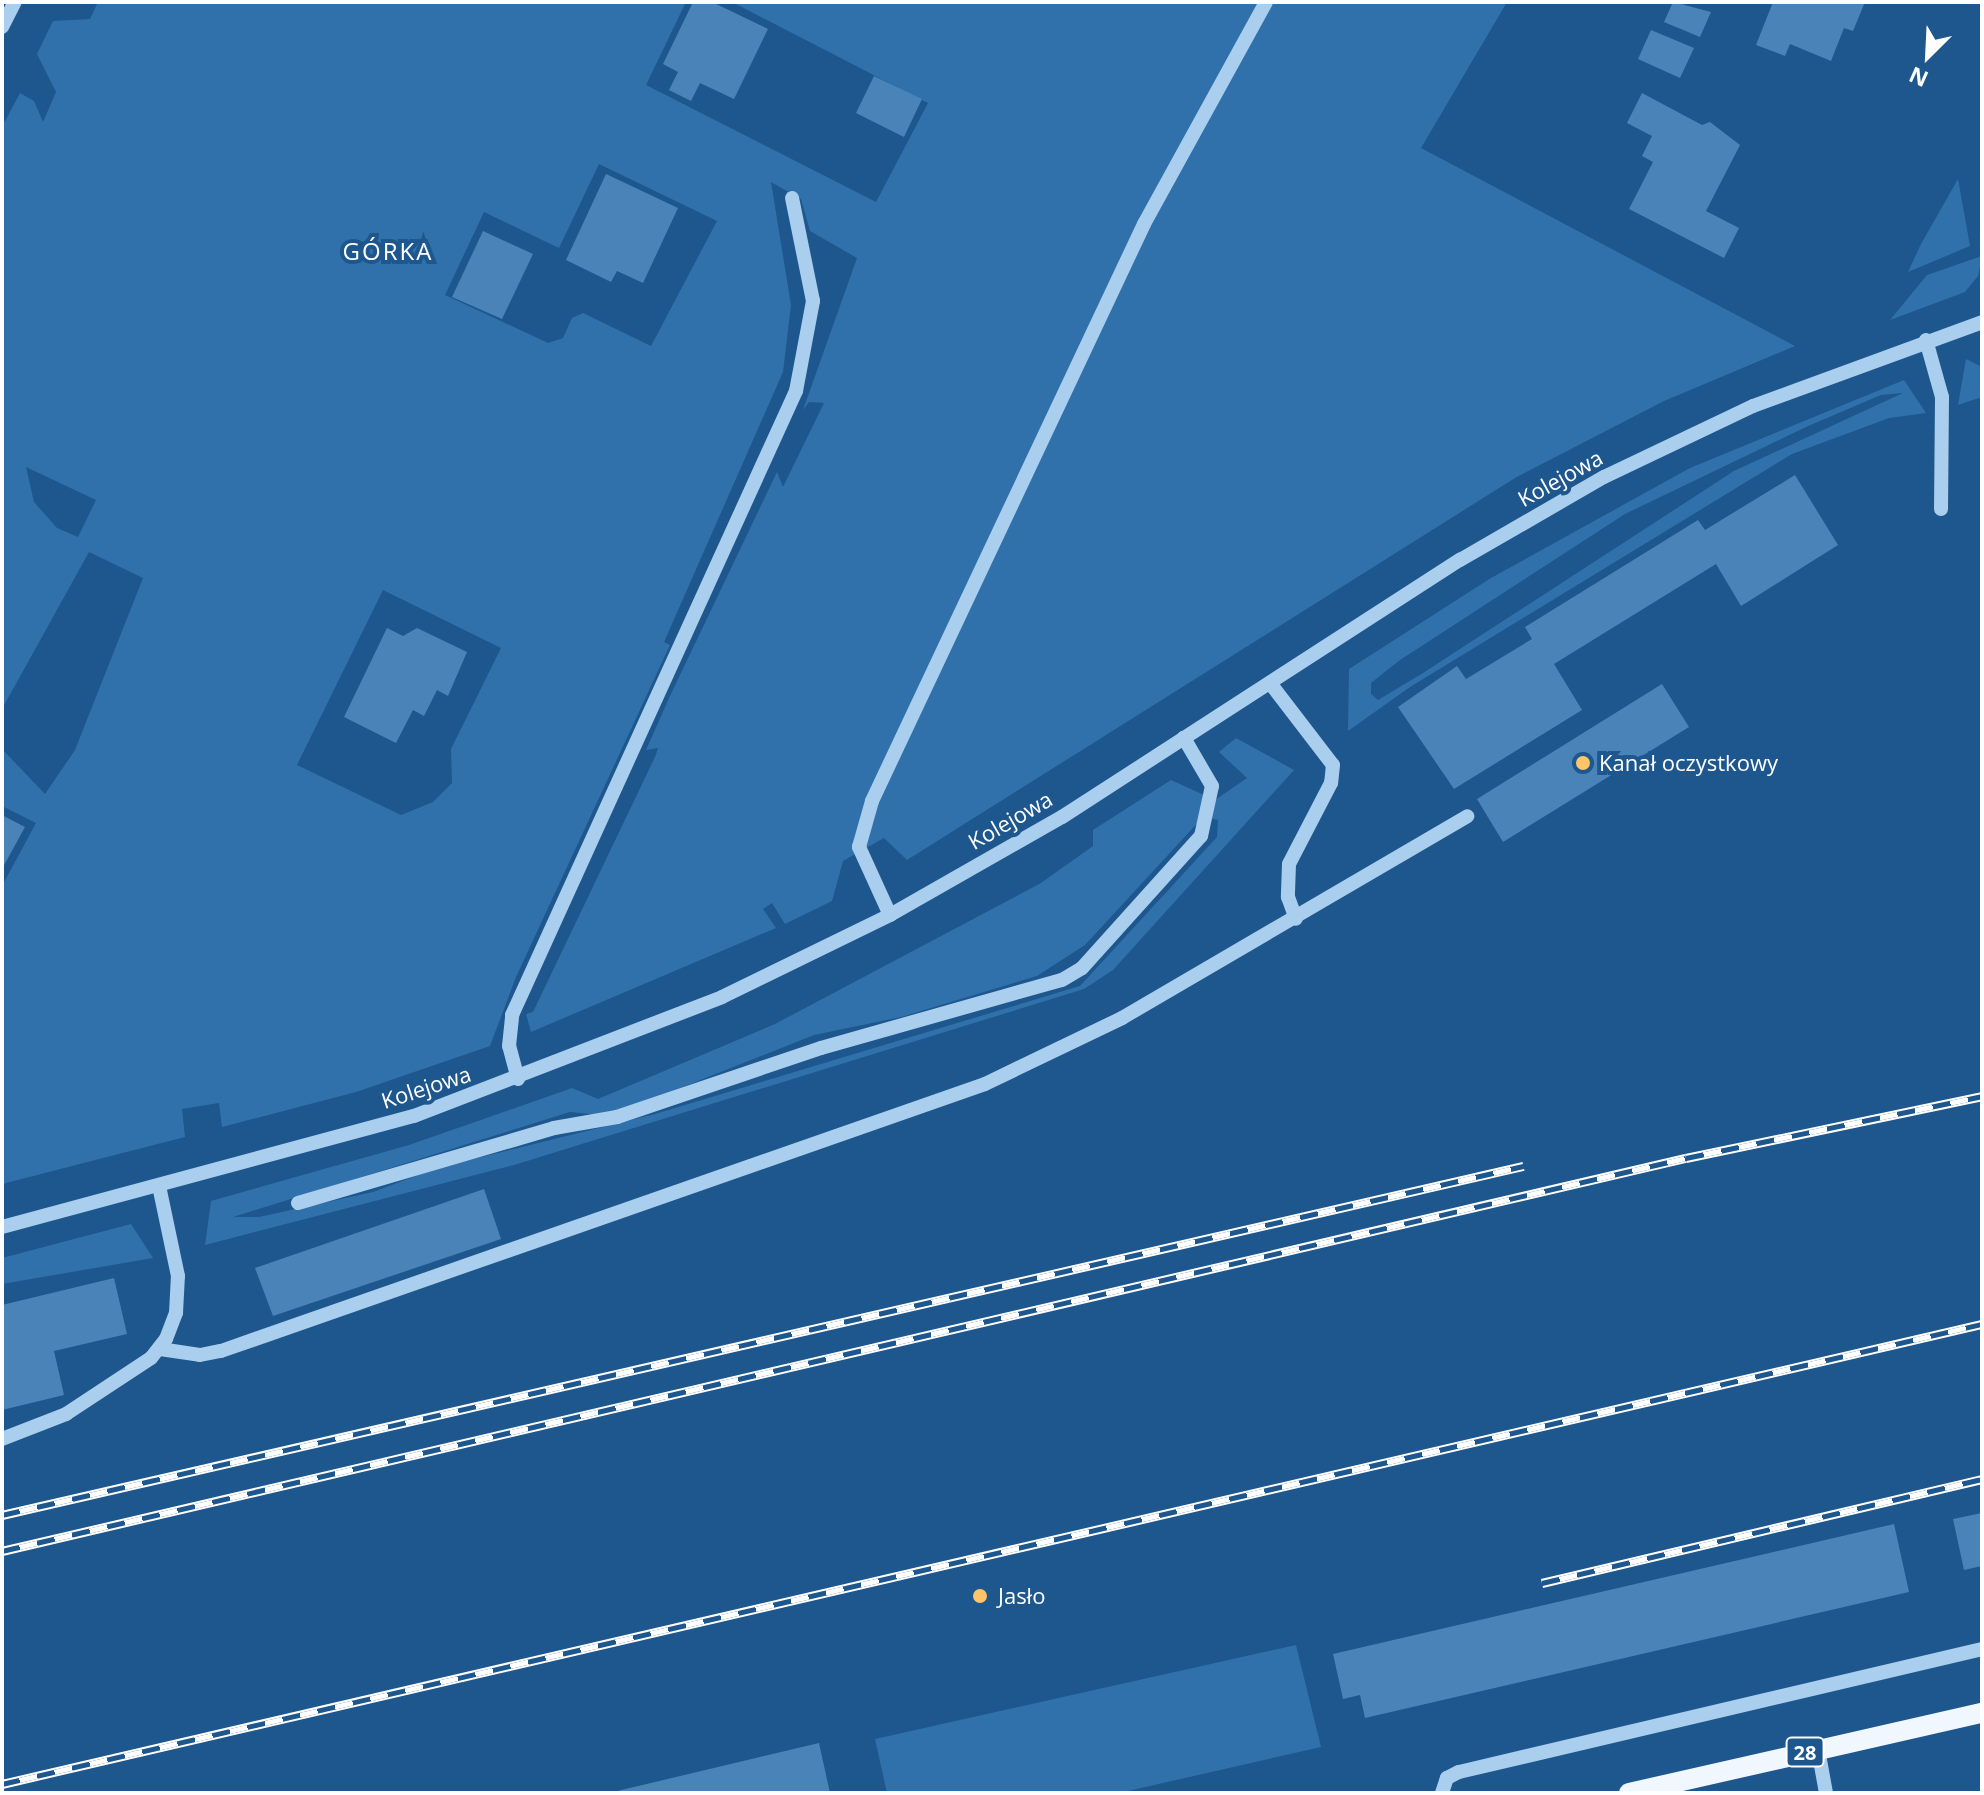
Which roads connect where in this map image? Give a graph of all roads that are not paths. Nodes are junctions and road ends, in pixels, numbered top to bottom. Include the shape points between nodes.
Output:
1 (15, 2) edge
2 (1266, 2) edge
3 (2, 27) edge
4 (792, 198) dead end
5 (1982, 322) edge
6 (1926, 340) junction
7 (1941, 509) dead end
8 (1270, 683) junction
9 (1184, 738) junction
10 (1467, 816) dead end
11 (890, 915) junction
12 (1296, 919) junction
13 (518, 1079) junction
14 (159, 1186) junction
15 (298, 1203) dead end
16 (2, 1227) edge
17 (160, 1349) junction
18 (2, 1439) edge
19 (1982, 1649) edge
20 (1982, 1713) edge
21 (1818, 1749) junction
22 (1442, 1793) edge
23 (1629, 1793) edge
24 (1826, 1793) edge

1 - 3 street
2 - 11 street via 1144,224 872,801 859,847
4 - 13 street via 813,301 796,391 512,1015 509,1046
5 - 6 street, Kolejowa
6 - 7 street via 1942,397
6 - 8 street, Kolejowa via 1753,406 1604,477
8 - 9 street, Kolejowa
8 - 12 street via 1333,765 1331,783 1289,864 1288,897
9 - 11 street, Kolejowa
9 - 15 street via 1212,786 1201,836 1082,968 1062,980 821,1048 617,1117 554,1128
10 - 12 street
11 - 13 street, Kolejowa via 722,997
12 - 17 street via 1122,1018 985,1084 221,1351 200,1355
13 - 14 street, Kolejowa via 414,1116
14 - 16 street, Kolejowa
14 - 17 street via 178,1276 173,1327
17 - 18 street via 66,1414
19 - 22 street via 1459,1772 1447,1778
20 - 21 main road, 28
21 - 23 main road, 28
21 - 24 street

